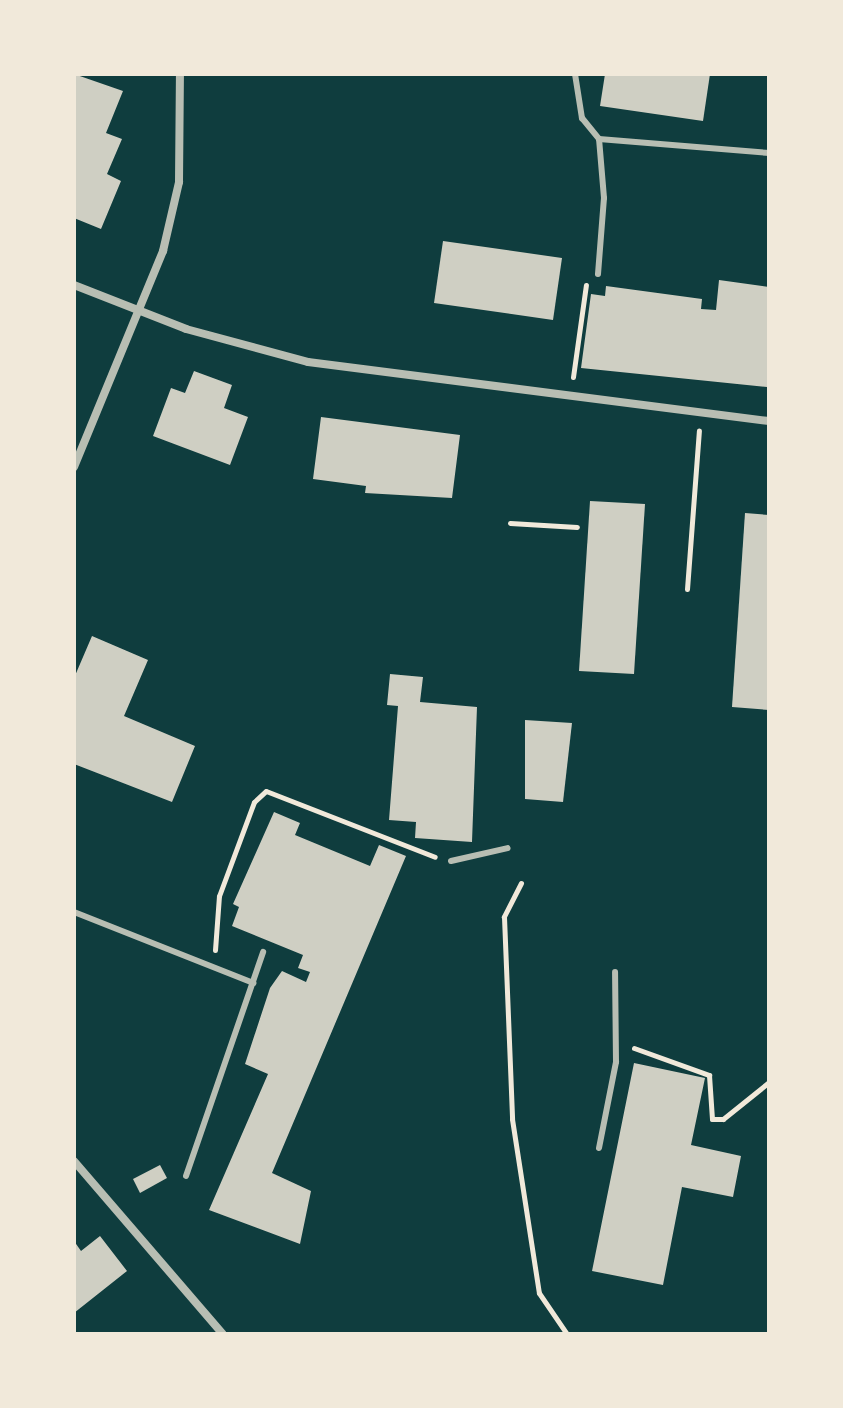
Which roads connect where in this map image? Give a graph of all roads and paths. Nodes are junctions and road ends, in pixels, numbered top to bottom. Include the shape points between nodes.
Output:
1 (180, 74) edge
2 (575, 74) edge
3 (599, 139) junction
4 (769, 153) edge
5 (598, 274) joint
6 (74, 285) edge
7 (140, 313) junction
8 (571, 400) junction
9 (700, 414) junction
10 (769, 421) edge
11 (74, 467) edge
12 (510, 523) dead end
13 (577, 527) dead end
14 (687, 589) dead end
15 (508, 848) dead end
16 (451, 861) joint
17 (521, 883) dead end
18 (74, 912) edge
19 (263, 952) dead end
20 (209, 965) junction
21 (615, 972) dead end
22 (253, 983) junction
23 (615, 1043) junction
24 (769, 1082) edge
25 (599, 1148) dead end
26 (74, 1161) edge
27 (186, 1176) dead end
28 (223, 1334) edge
29 (567, 1334) edge

1 - 7 street via 179,182
2 - 3 lane via 582,118
3 - 4 lane
3 - 5 lane via 604,198
5 - 8 path via 580,291
6 - 7 street
7 - 8 street via 308,362
7 - 11 street
8 - 9 street
9 - 10 street
9 - 14 path
12 - 13 path
15 - 16 lane
16 - 20 path via 266,791 254,802 219,896
17 - 29 path via 504,917 512,1119 539,1293
18 - 20 lane
19 - 22 lane
20 - 22 lane
21 - 23 lane
22 - 27 lane
23 - 24 path via 709,1075 712,1119 723,1119
23 - 25 lane
26 - 28 street

